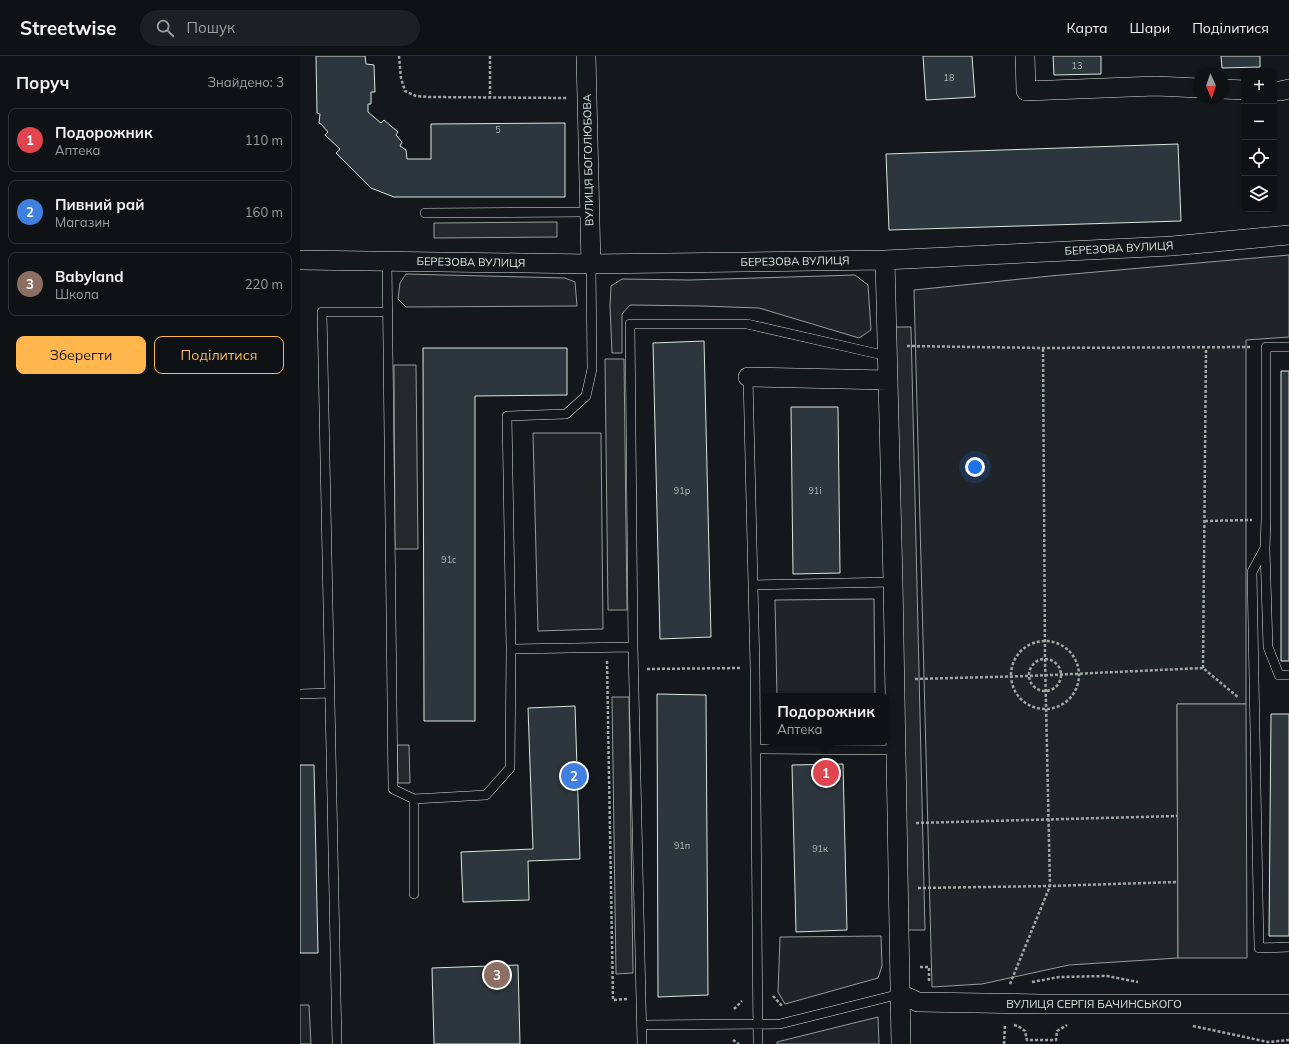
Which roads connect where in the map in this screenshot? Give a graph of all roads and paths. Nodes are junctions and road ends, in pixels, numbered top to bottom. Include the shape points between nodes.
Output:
1 (399, 56) edge
2 (490, 56) edge
3 (586, 56) edge
4 (1025, 56) edge
5 (1193, 88) edge
6 (1229, 89) edge
7 (1241, 90) edge
8 (1289, 90) edge
9 (1277, 92) edge
10 (490, 98) junction
11 (569, 105) dead end
12 (589, 212) junction
13 (425, 213) dead end
14 (1289, 235) edge
15 (300, 260) edge
16 (387, 260) junction
17 (885, 260) junction
18 (591, 264) junction
19 (388, 312) junction
20 (1289, 347) edge
21 (1043, 348) junction
22 (1206, 348) junction
23 (1246, 348) dead end
24 (887, 351) junction
25 (748, 377) joint
26 (887, 380) junction
27 (1266, 519) junction
28 (1204, 521) junction
29 (1265, 548) junction
30 (893, 582) junction
31 (753, 585) junction
32 (1044, 641) junction
33 (633, 647) junction
34 (510, 649) junction
35 (1044, 658) junction
36 (607, 661) dead end
37 (633, 668) junction
38 (647, 668) junction
39 (755, 668) junction
40 (1203, 668) junction
41 (1079, 673) junction
42 (1062, 674) junction
43 (1045, 675) junction
44 (1289, 675) edge
45 (647, 676) dead end
46 (1011, 676) junction
47 (1029, 676) junction
48 (895, 679) junction
49 (1046, 691) junction
50 (330, 693) junction
51 (300, 694) edge
52 (1240, 699) dead end
53 (1046, 709) junction
54 (756, 749) junction
55 (896, 750) junction
56 (414, 799) junction
57 (1177, 816) dead end
58 (1049, 819) junction
59 (897, 824) junction
60 (1178, 882) dead end
61 (1050, 886) junction
62 (899, 888) junction
63 (414, 894) dead end
64 (1289, 947) edge
65 (900, 967) junction
66 (1030, 982) dead end
67 (1145, 984) dead end
68 (1016, 985) dead end
69 (929, 989) dead end
70 (900, 994) junction
71 (772, 995) dead end
72 (641, 999) junction
73 (743, 999) dead end
74 (1289, 1004) edge
75 (787, 1007) dead end
76 (733, 1011) dead end
77 (758, 1024) junction
78 (1069, 1024) dead end
79 (642, 1025) junction
80 (1191, 1025) dead end
81 (1289, 1040) edge
82 (1268, 1043) edge
83 (337, 1044) edge
84 (642, 1044) edge
85 (758, 1044) edge
86 (901, 1044) edge
87 (1004, 1044) edge

1 - 10 path via 405,91 416,96
2 - 10 path
3 - 12 street, ВУЛИЦЯ БОГОЛЮБОВА
4 - 5 street via 1026,91 1156,86
6 - 7 street
8 - 9 street
10 - 11 path via 569,98
12 - 13 lane
12 - 18 street, ВУЛИЦЯ БОГОЛЮБОВА
14 - 17 street, БЕРЕЗОВА ВУЛИЦЯ via 1172,246
15 - 16 street, БЕРЕЗОВА ВУЛИЦЯ
16 - 18 street, БЕРЕЗОВА ВУЛИЦЯ
16 - 19 lane
17 - 18 street, БЕРЕЗОВА ВУЛИЦЯ
17 - 24 street
18 - 34 lane via 592,369 586,396 566,414 506,416
19 - 50 lane via 322,312
19 - 56 lane via 394,789
20 - 27 lane via 1266,347
21 - 22 path
21 - 24 path
21 - 32 path
22 - 23 path
22 - 28 path
24 - 26 street
24 - 33 lane via 747,324 630,324
25 - 26 street
25 - 31 lane
26 - 30 street
27 - 28 path
27 - 29 lane
28 - 40 path
29 - 44 lane via 1268,647 1279,675
29 - 64 lane via 1252,572 1259,948
30 - 31 lane
30 - 48 street
31 - 39 lane
32 - 35 path
32 - 41 path via 1055,642 1068,650 1077,663
32 - 46 path via 1024,648 1012,666
33 - 34 lane
33 - 37 lane
34 - 56 lane via 510,768 486,795
35 - 42 path via 1058,664
35 - 43 path
35 - 47 path via 1035,662 1029,670
36 - 72 path via 613,1000
37 - 38 path
37 - 72 lane
38 - 39 path
38 - 45 path
39 - 54 lane
40 - 41 path
40 - 52 path
41 - 42 path
41 - 53 path via 1074,693 1066,701
42 - 43 path
42 - 49 path via 1056,688
43 - 47 path
43 - 49 path
46 - 47 path
46 - 48 path
46 - 53 path via 1018,696 1026,703
47 - 49 path via 1036,689
48 - 55 street
49 - 53 path
50 - 51 lane
50 - 83 lane
53 - 58 path
54 - 55 lane
54 - 77 lane
55 - 59 street
56 - 63 lane
57 - 58 path
58 - 59 path
58 - 61 path
59 - 62 street
60 - 61 path
61 - 62 path
61 - 68 path via 1009,986
62 - 65 street
65 - 69 path via 929,967
65 - 70 street
66 - 67 path via 1059,977 1107,976
70 - 74 street, ВУЛИЦЯ СЕРГІЯ БАЧИНСЬКОГО via 918,1002
70 - 77 lane via 780,1024
70 - 86 street
71 - 75 path via 782,1007
72 - 79 lane
73 - 76 path
77 - 79 lane
77 - 85 lane
78 - 87 path via 1057,1031 1056,1040 1027,1040 1025,1031 1018,1026 1004,1024
79 - 84 lane
80 - 82 path
81 - 82 path

